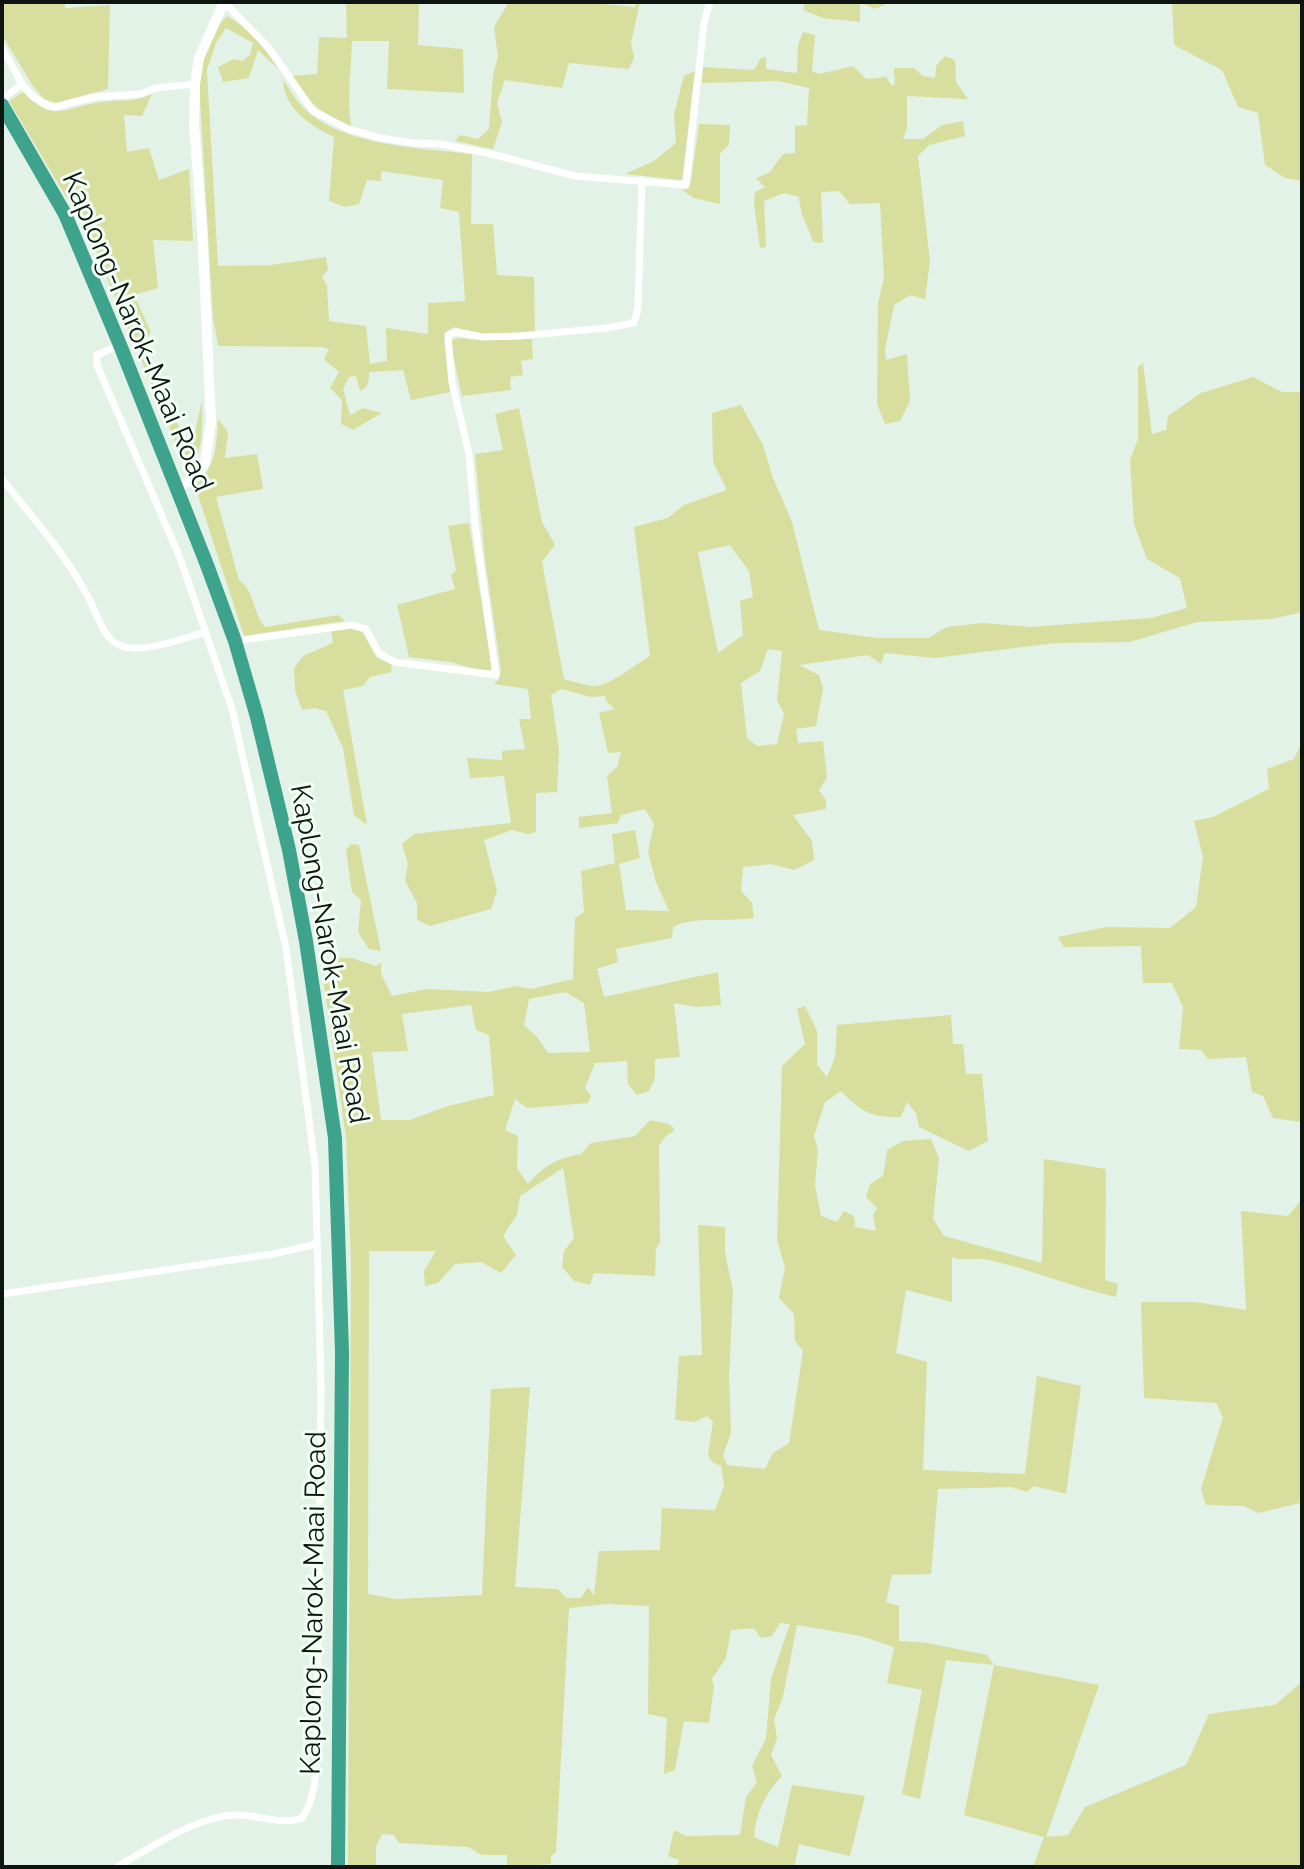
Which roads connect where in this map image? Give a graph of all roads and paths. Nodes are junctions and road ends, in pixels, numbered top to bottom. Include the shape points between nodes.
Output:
1 (224, 2) edge
2 (710, 2) edge
3 (2, 48) edge
4 (22, 84) junction
5 (195, 84) junction
6 (2, 102) edge
7 (642, 180) junction
8 (120, 345) junction
9 (2, 479) edge
10 (176, 489) junction
11 (206, 632) junction
12 (235, 641) junction
13 (283, 820) junction
14 (260, 828) junction
15 (317, 1016) junction
16 (295, 1018) junction
17 (317, 1244) junction
18 (2, 1294) edge
19 (117, 1867) edge
20 (338, 1867) edge

1 - 5 street via 199,58
1 - 7 street via 269,48 313,111 339,126 381,138 491,154 575,176
2 - 7 street via 686,185
3 - 4 street
4 - 5 street via 40,102 55,107
4 - 6 street
5 - 10 street via 211,422 205,463
6 - 8 highway, Kaplong-Narok-Maai Road via 65,214
7 - 12 street via 634,323 519,336 448,335 452,382 469,454 496,675 395,662 379,653 366,629 351,625
8 - 10 highway, Kaplong-Narok-Maai Road
8 - 11 street via 97,355 97,365
9 - 11 street via 66,560 106,634 117,644 138,649
10 - 12 highway, Kaplong-Narok-Maai Road
11 - 14 street via 238,730
12 - 13 highway, Kaplong-Narok-Maai Road
13 - 14 street
13 - 15 highway, Kaplong-Narok-Maai Road
14 - 16 street
15 - 16 street
15 - 20 highway, Kaplong-Narok-Maai Road via 335,1138 342,1352
16 - 17 street via 315,1165
17 - 18 street
17 - 19 street via 317,1732 308,1808 302,1818 288,1821 249,1814 217,1817

